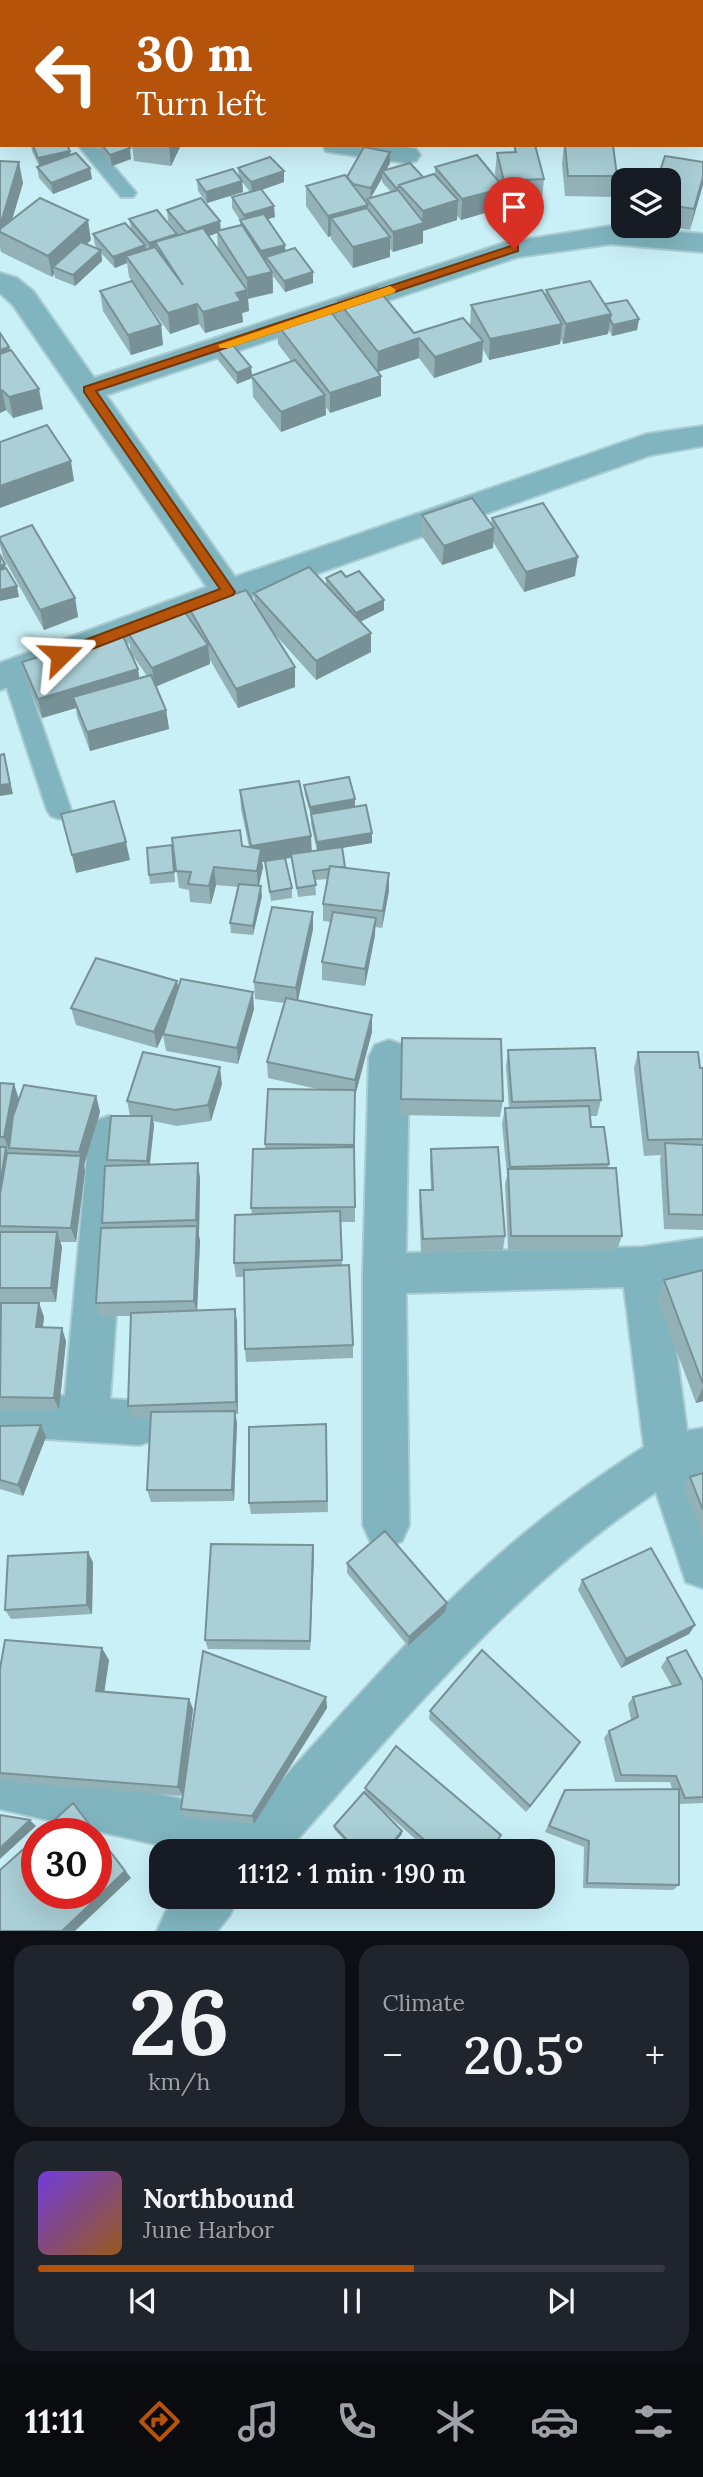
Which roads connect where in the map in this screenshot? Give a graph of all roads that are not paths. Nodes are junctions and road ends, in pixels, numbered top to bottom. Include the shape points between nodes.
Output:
1 (88, 147) edge
2 (350, 147) edge
3 (406, 155) dead end
4 (127, 192) dead end
5 (703, 243) edge
6 (0, 282) edge
7 (89, 390) junction
8 (703, 436) edge
9 (228, 592) junction
10 (6, 675) edge
11 (59, 810) dead end
12 (389, 1057) dead end
13 (109, 1134) edge
14 (703, 1258) edge
15 (643, 1268) junction
16 (384, 1274) junction
17 (0, 1414) edge
18 (86, 1418) junction
19 (140, 1423) edge
20 (685, 1454) edge
21 (386, 1525) dead end
22 (703, 1565) edge
23 (0, 1783) edge
24 (227, 1839) edge
25 (262, 1839) edge
26 (202, 1909) edge
27 (183, 1931) edge

1 - 4 lane
2 - 3 street
5 - 7 street via 611,235 514,249
6 - 7 street via 23,298
7 - 9 street
8 - 9 street via 647,445
9 - 10 street
10 - 11 lane
12 - 16 street
13 - 18 street
14 - 15 street
15 - 16 street
15 - 20 street
16 - 21 street
17 - 18 street
18 - 19 street
20 - 22 street
20 - 25 street via 610,1496 515,1572
23 - 24 street via 182,1824
26 - 27 street

